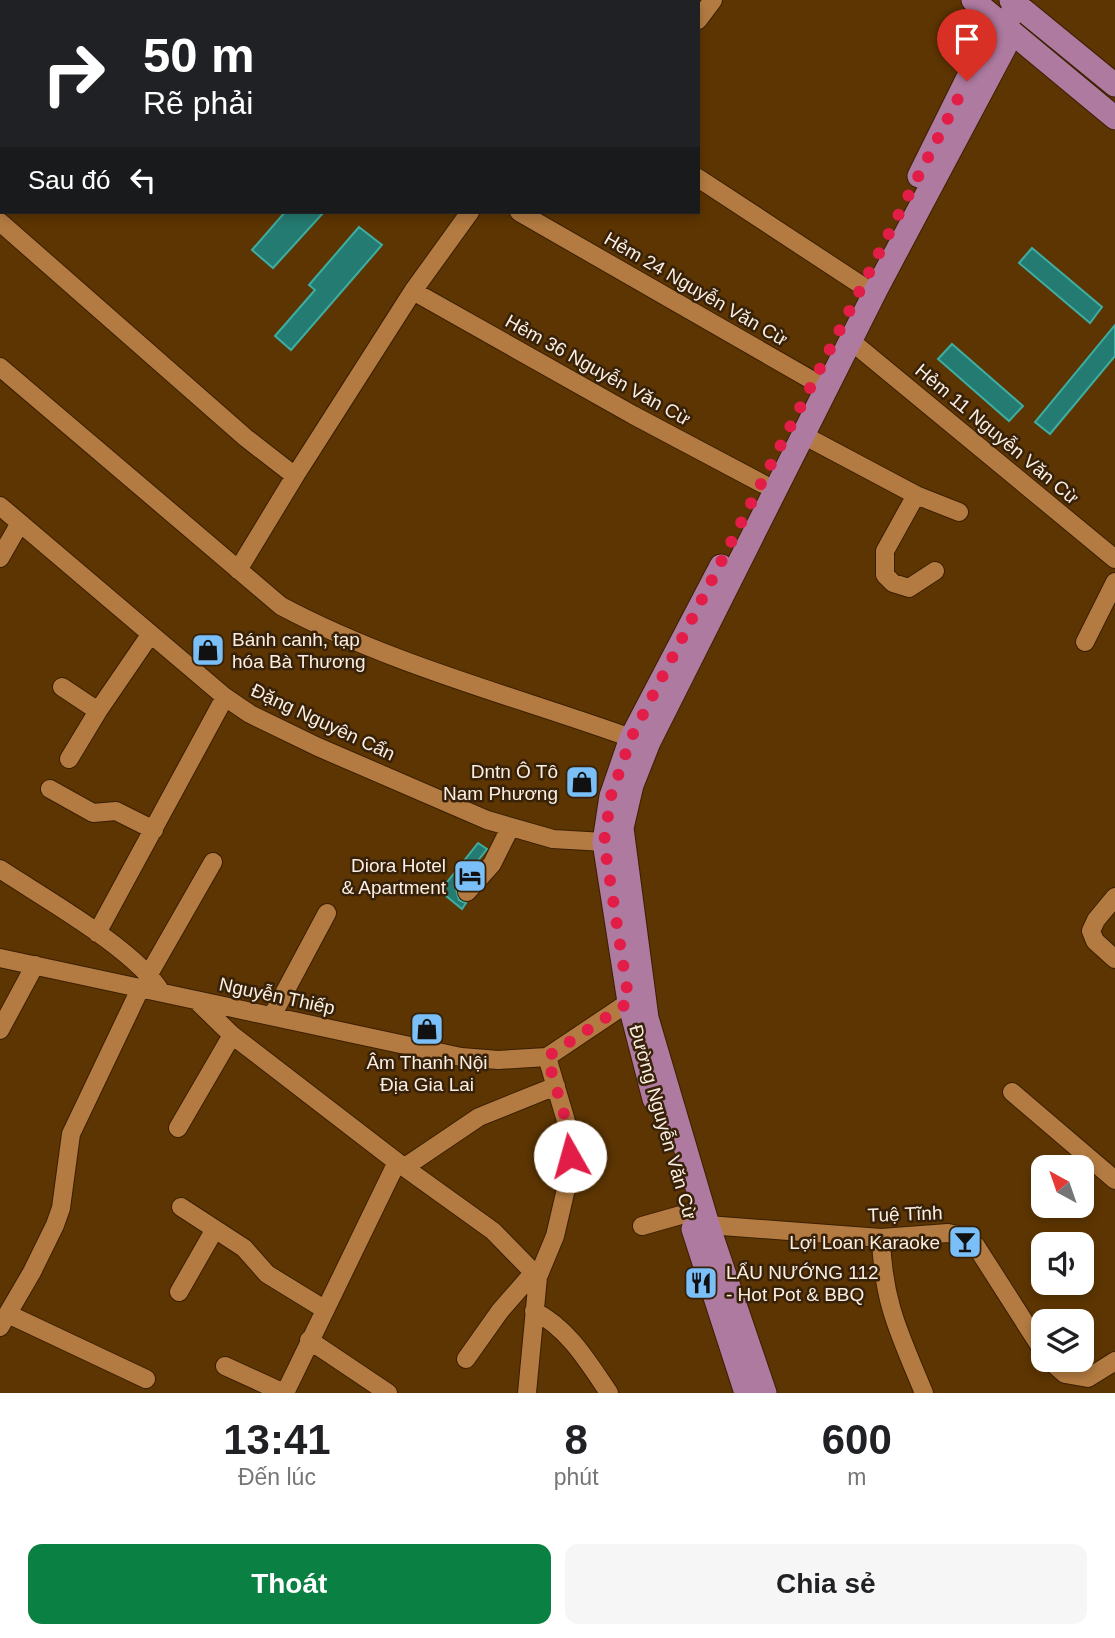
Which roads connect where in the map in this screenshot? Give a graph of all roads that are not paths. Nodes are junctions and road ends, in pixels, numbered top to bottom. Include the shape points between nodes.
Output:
1 (713, 0) edge
2 (973, 0) edge
3 (1015, 1) edge
4 (700, 17) edge
5 (1005, 27) junction
6 (1114, 83) edge
7 (1115, 118) edge
8 (700, 178) edge
9 (469, 214) edge
10 (522, 214) edge
11 (0, 222) edge
12 (864, 287) junction
13 (414, 291) junction
14 (845, 338) junction
15 (0, 367) edge
16 (815, 382) junction
17 (805, 436) junction
18 (295, 476) junction
19 (763, 484) junction
20 (916, 495) junction
21 (0, 506) edge
22 (959, 512) dead end
23 (20, 523) junction
24 (0, 558) edge
25 (1115, 559) edge
26 (238, 570) junction
27 (935, 571) dead end
28 (1115, 582) edge
29 (150, 635) junction
30 (1085, 642) dead end
31 (684, 655) junction
32 (62, 687) dead end
33 (225, 697) junction
34 (98, 711) junction
35 (631, 738) junction
36 (69, 759) dead end
37 (50, 789) dead end
38 (510, 828) junction
39 (154, 830) junction
40 (604, 842) junction
41 (213, 862) dead end
42 (0, 869) edge
43 (467, 892) dead end
44 (1115, 897) edge
45 (327, 913) dead end
46 (97, 933) junction
47 (0, 958) edge
48 (1115, 959) edge
49 (35, 965) junction
50 (145, 980) junction
51 (197, 1001) junction
52 (629, 1002) junction
53 (272, 1016) junction
54 (0, 1030) edge
55 (232, 1035) junction
56 (547, 1057) junction
57 (556, 1086) junction
58 (1012, 1092) dead end
59 (178, 1128) dead end
60 (401, 1164) junction
61 (1115, 1180) edge
62 (181, 1207) dead end
63 (696, 1222) junction
64 (642, 1226) dead end
65 (215, 1230) junction
66 (881, 1238) junction
67 (536, 1274) junction
68 (179, 1292) dead end
69 (324, 1308) junction
70 (534, 1311) junction
71 (4, 1321) edge
72 (1031, 1332) edge
73 (309, 1340) junction
74 (466, 1359) dead end
75 (1115, 1361) edge
76 (225, 1366) dead end
77 (1063, 1372) edge
78 (146, 1379) dead end
79 (1084, 1386) edge
80 (285, 1393) edge
81 (388, 1393) edge
82 (527, 1393) edge
83 (609, 1393) edge
84 (746, 1393) edge
85 (765, 1393) edge
86 (924, 1393) edge

1 - 4 street
2 - 5 main road
3 - 5 main road
3 - 6 main road
5 - 7 main road
5 - 12 main road, Đường Nguyễn Văn Cừ via 989,35
5 - 14 main road, Đường Nguyễn Văn Cừ via 1006,47
8 - 12 street
9 - 13 street
10 - 16 street, Hẻm 24 Nguyễn Văn Cừ
11 - 18 street
12 - 14 main road, Đường Nguyễn Văn Cừ
13 - 18 street
13 - 19 street, Hẻm 36 Nguyễn Văn Cừ
14 - 16 main road, Đường Nguyễn Văn Cừ
14 - 17 main road, Đường Nguyễn Văn Cừ
14 - 25 street, Hẻm 11 Nguyễn Văn Cừ
15 - 26 street
16 - 19 main road, Đường Nguyễn Văn Cừ
17 - 20 street
17 - 31 main road, Đường Nguyễn Văn Cừ
18 - 26 street
19 - 31 main road, Đường Nguyễn Văn Cừ
20 - 22 street
20 - 27 street via 885,551 886,575 893,583 909,588
21 - 23 street, Đặng Nguyên Cẩn
23 - 24 street
23 - 29 street, Đặng Nguyên Cẩn
26 - 35 street via 281,606 314,623 476,687
28 - 30 street
29 - 33 street, Đặng Nguyên Cẩn
29 - 34 street
31 - 35 main road, Đường Nguyễn Văn Cừ
31 - 63 main road, Đường Nguyễn Văn Cừ via 632,785 622,828 647,1018
32 - 34 street
33 - 38 street, Đặng Nguyên Cẩn via 318,747
33 - 39 street
34 - 36 street
35 - 40 main road, Đường Nguyễn Văn Cừ via 611,796
37 - 39 street via 93,813 116,811
38 - 40 street, Đặng Nguyên Cẩn via 553,839
38 - 43 street via 492,864
39 - 46 street
40 - 52 main road, Đường Nguyễn Văn Cừ
41 - 50 street
42 - 46 street
44 - 48 street via 1091,931
45 - 53 street
46 - 50 street
47 - 49 street, Nguyễn Thiếp
49 - 50 street, Nguyễn Thiếp
49 - 54 street
50 - 51 street, Nguyễn Thiếp via 161,992
50 - 71 street via 71,1134 55,1225
51 - 53 street, Nguyễn Thiếp
51 - 55 street
52 - 56 street
52 - 63 main road, Đường Nguyễn Văn Cừ via 642,1060
53 - 56 street, Nguyễn Thiếp via 480,1060
55 - 59 street
55 - 60 street
56 - 57 street
57 - 60 street via 479,1116
57 - 67 street via 569,1131 569,1176 555,1236
58 - 61 street
60 - 67 street via 493,1231
60 - 69 street
62 - 65 street
63 - 64 street
63 - 66 street, Tuệ Tĩnh
63 - 84 main road, Đường Nguyễn Văn Cừ
63 - 85 main road, Đường Nguyễn Văn Cừ
65 - 68 street
65 - 69 street via 244,1248 267,1274
66 - 72 street, Tuệ Tĩnh via 963,1236 976,1245
66 - 86 street via 882,1276 891,1312
67 - 70 street
67 - 74 street via 500,1311
69 - 73 street
70 - 82 street
70 - 83 street via 572,1341
71 - 78 street
73 - 80 street
73 - 81 street
75 - 79 street
76 - 80 street
77 - 79 street

